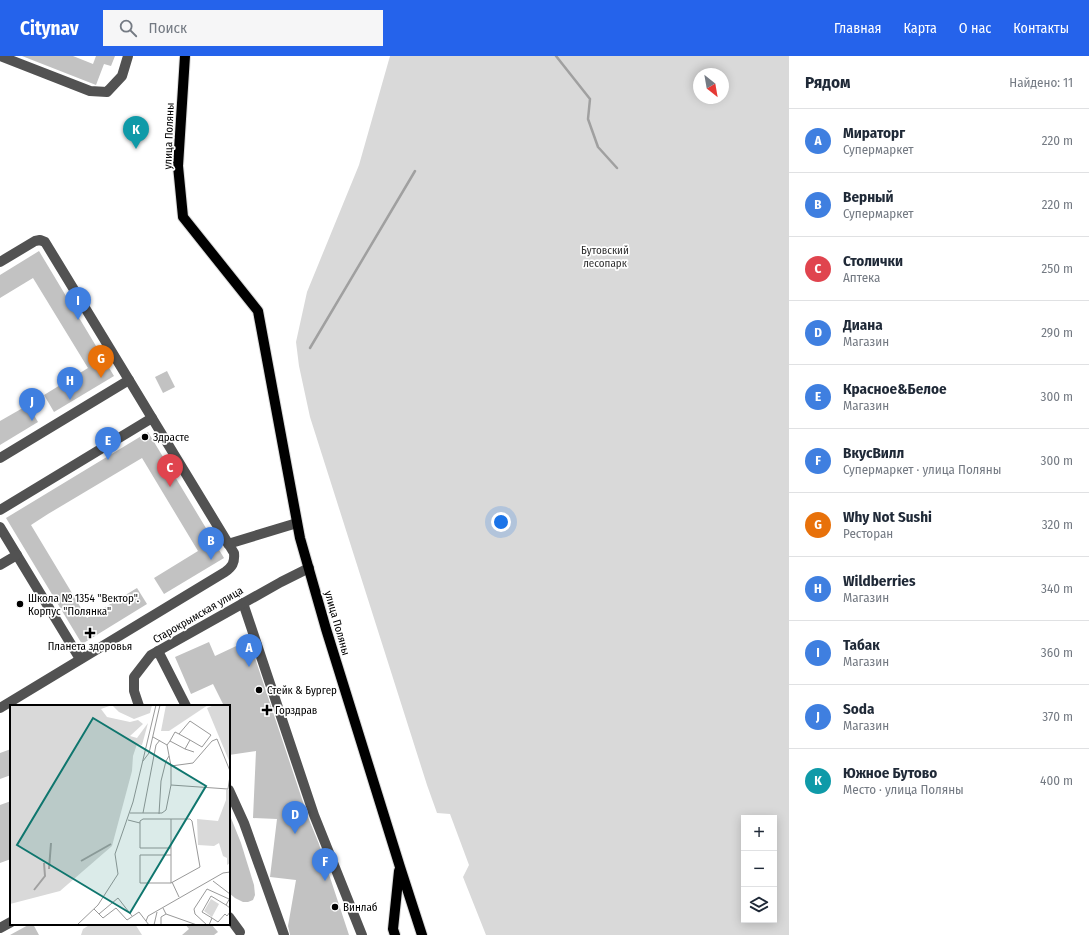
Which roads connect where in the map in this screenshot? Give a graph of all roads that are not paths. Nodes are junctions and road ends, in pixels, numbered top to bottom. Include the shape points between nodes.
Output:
1 (0, 56) edge
2 (128, 56) edge
3 (185, 56) edge
4 (0, 262) edge
5 (129, 380) junction
6 (152, 418) junction
7 (0, 458) edge
8 (0, 510) edge
9 (297, 523) junction
10 (0, 527) edge
11 (228, 544) junction
12 (17, 555) junction
13 (0, 565) edge
14 (309, 568) junction
15 (243, 603) junction
16 (158, 651) junction
17 (80, 659) junction
18 (139, 705) edge
19 (185, 705) edge
20 (0, 708) edge
21 (230, 792) edge
22 (400, 866) junction
23 (230, 918) edge
24 (10, 923) edge
25 (0, 928) edge
26 (394, 932) edge
27 (241, 934) edge
28 (284, 935) edge
29 (362, 935) edge
30 (422, 935) edge

1 - 2 street via 90,91 107,92 122,76
3 - 9 main road, улица Поляны via 178,166 183,217 258,311
4 - 5 street via 35,241 45,242
5 - 6 street
5 - 7 street
6 - 8 street
6 - 11 street
9 - 11 street
9 - 14 main road, улица Поляны
10 - 12 street
11 - 17 street via 235,559 231,568
12 - 13 street
12 - 17 street
14 - 15 street, Старокрымская улица
14 - 22 main road, улица Поляны
15 - 16 street, Старокрымская улица
15 - 29 street via 314,815
16 - 18 street, Старокрымская улица via 145,661 134,678 134,691
16 - 19 street
17 - 20 street
21 - 28 street via 244,823
22 - 26 main road
22 - 30 main road, улица Поляны
23 - 27 street
24 - 25 street

